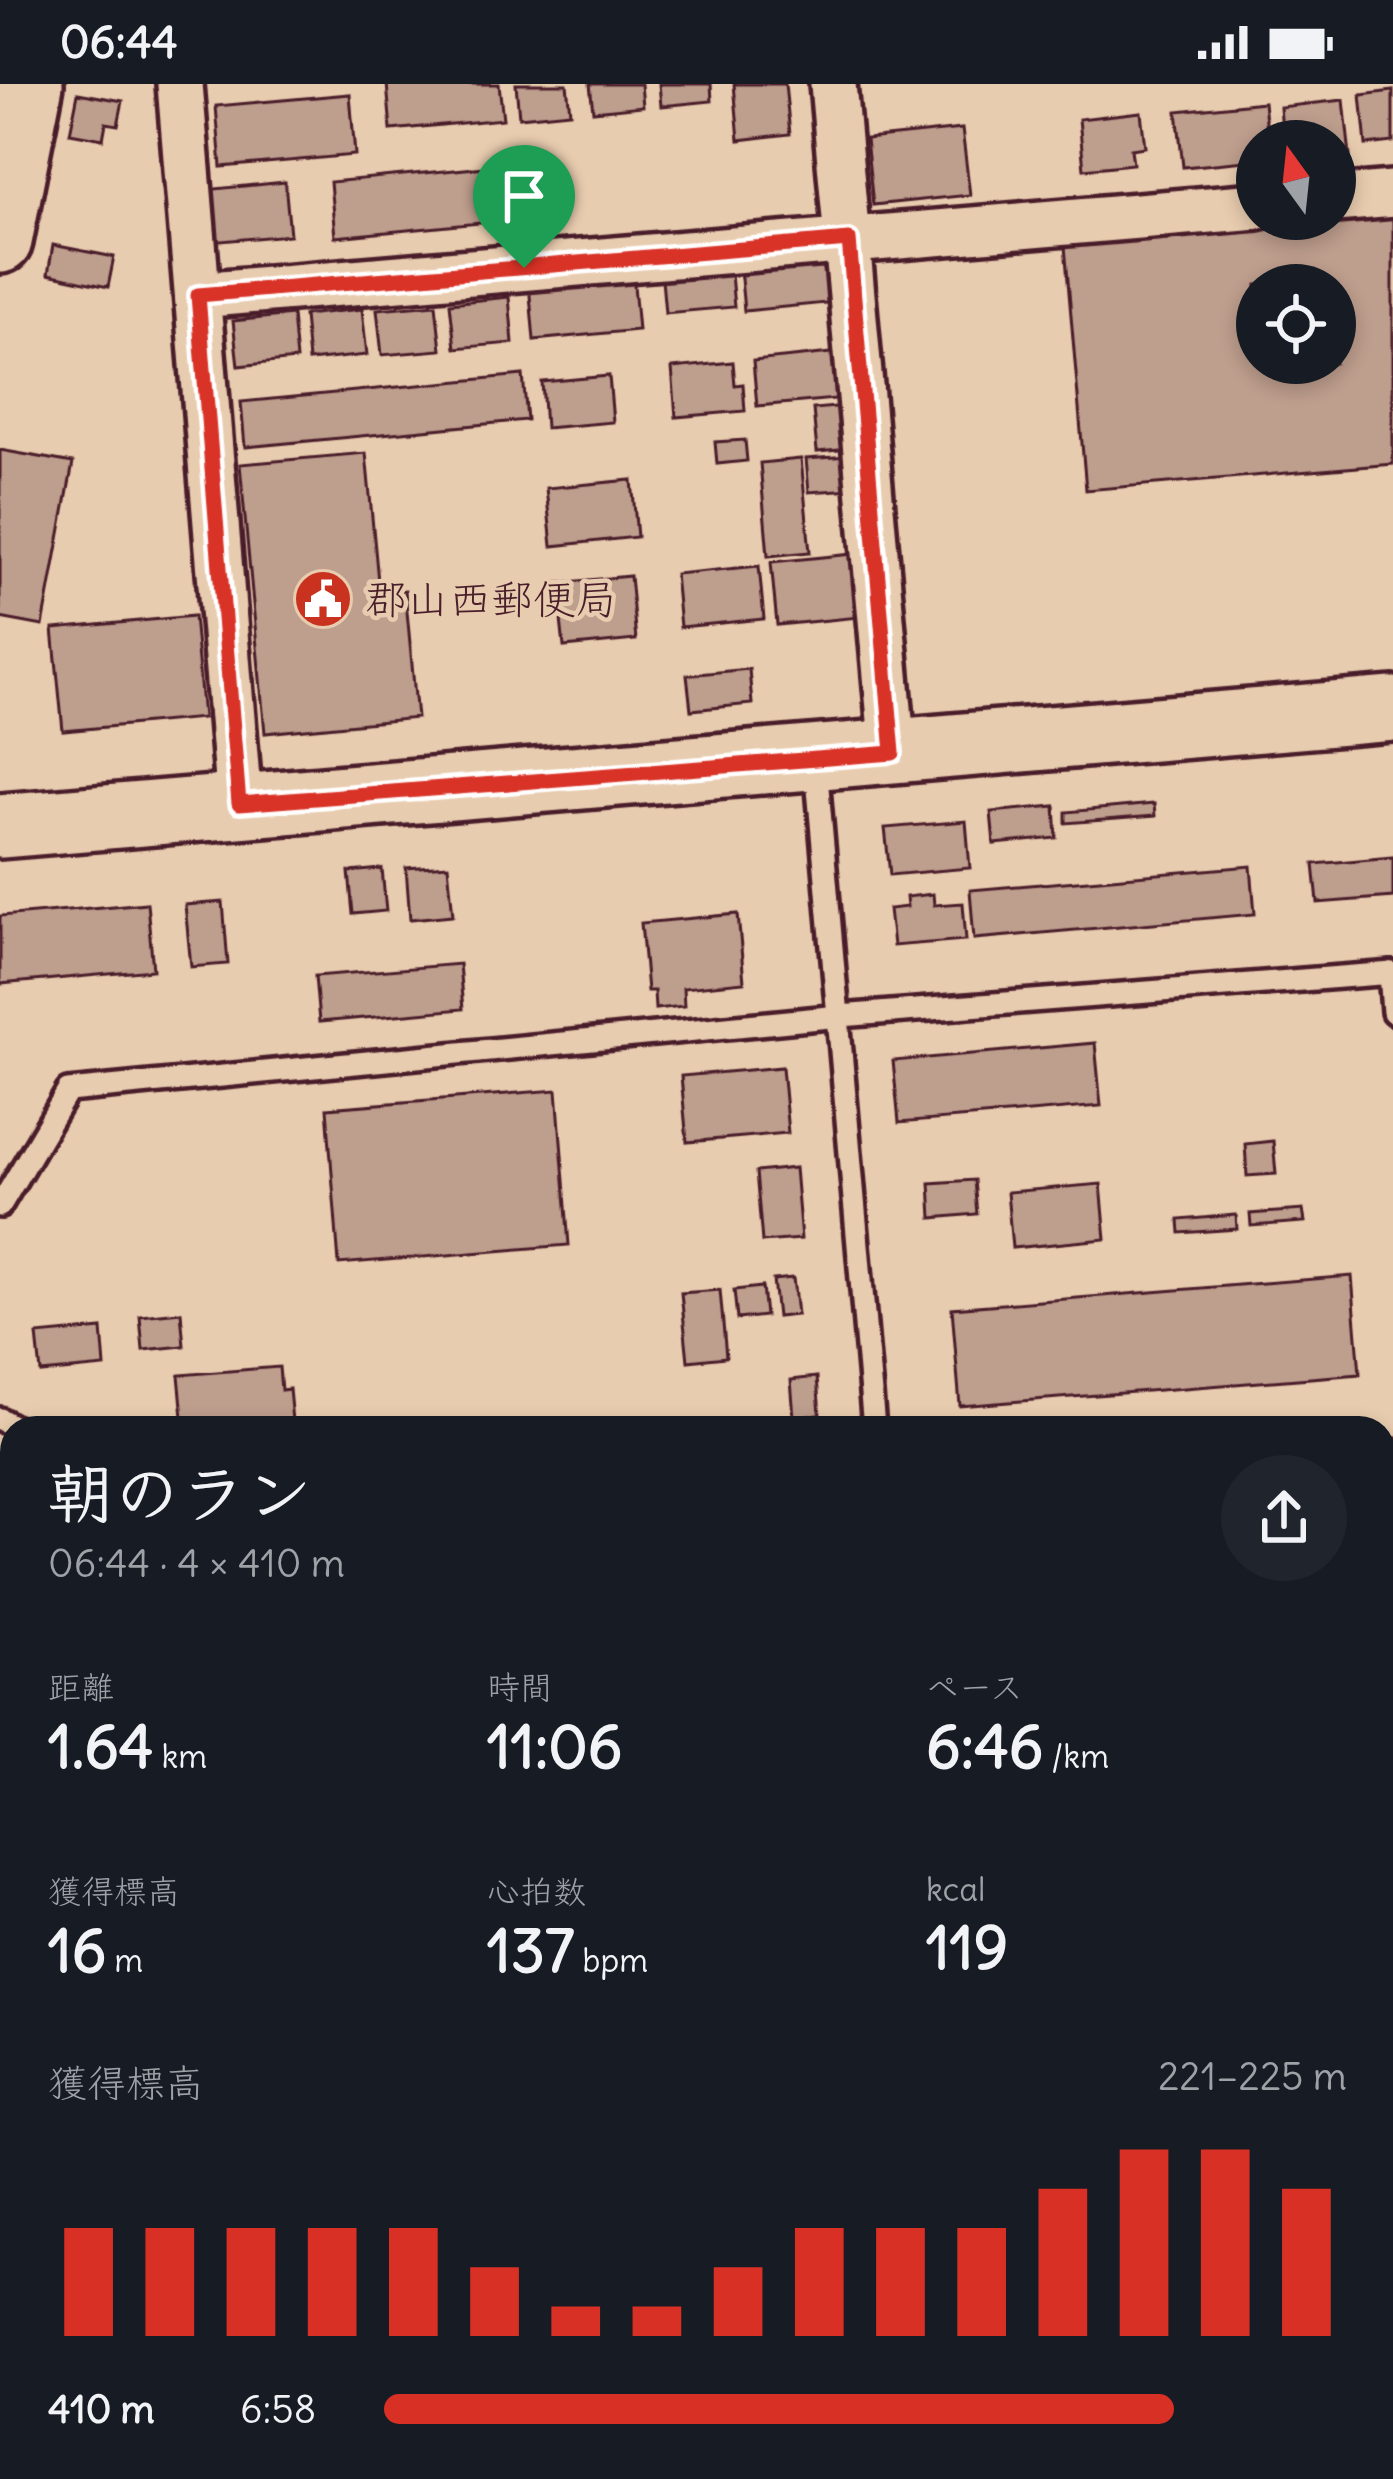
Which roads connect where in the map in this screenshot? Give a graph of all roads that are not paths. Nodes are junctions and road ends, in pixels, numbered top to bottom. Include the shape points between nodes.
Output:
1 (31, 84) edge
2 (181, 84) edge
3 (832, 84) edge
4 (1393, 194) edge
5 (1356, 197) edge
6 (1236, 208) edge
7 (849, 240) junction
8 (0, 241) edge
9 (198, 295) junction
10 (1393, 709) edge
11 (893, 753) junction
12 (815, 760) junction
13 (239, 804) junction
14 (0, 826) edge
15 (1391, 973) edge
16 (1393, 1012) edge
17 (840, 1016) junction
18 (0, 1205) edge
19 (873, 1416) edge

1 - 8 street
2 - 9 street
3 - 7 street
4 - 5 street
6 - 7 street
7 - 9 street
7 - 11 street
9 - 13 street
10 - 11 street
11 - 12 street
12 - 13 street
12 - 17 lane
13 - 14 street
15 - 16 lane
15 - 17 lane
17 - 18 lane via 68,1091
17 - 19 lane

